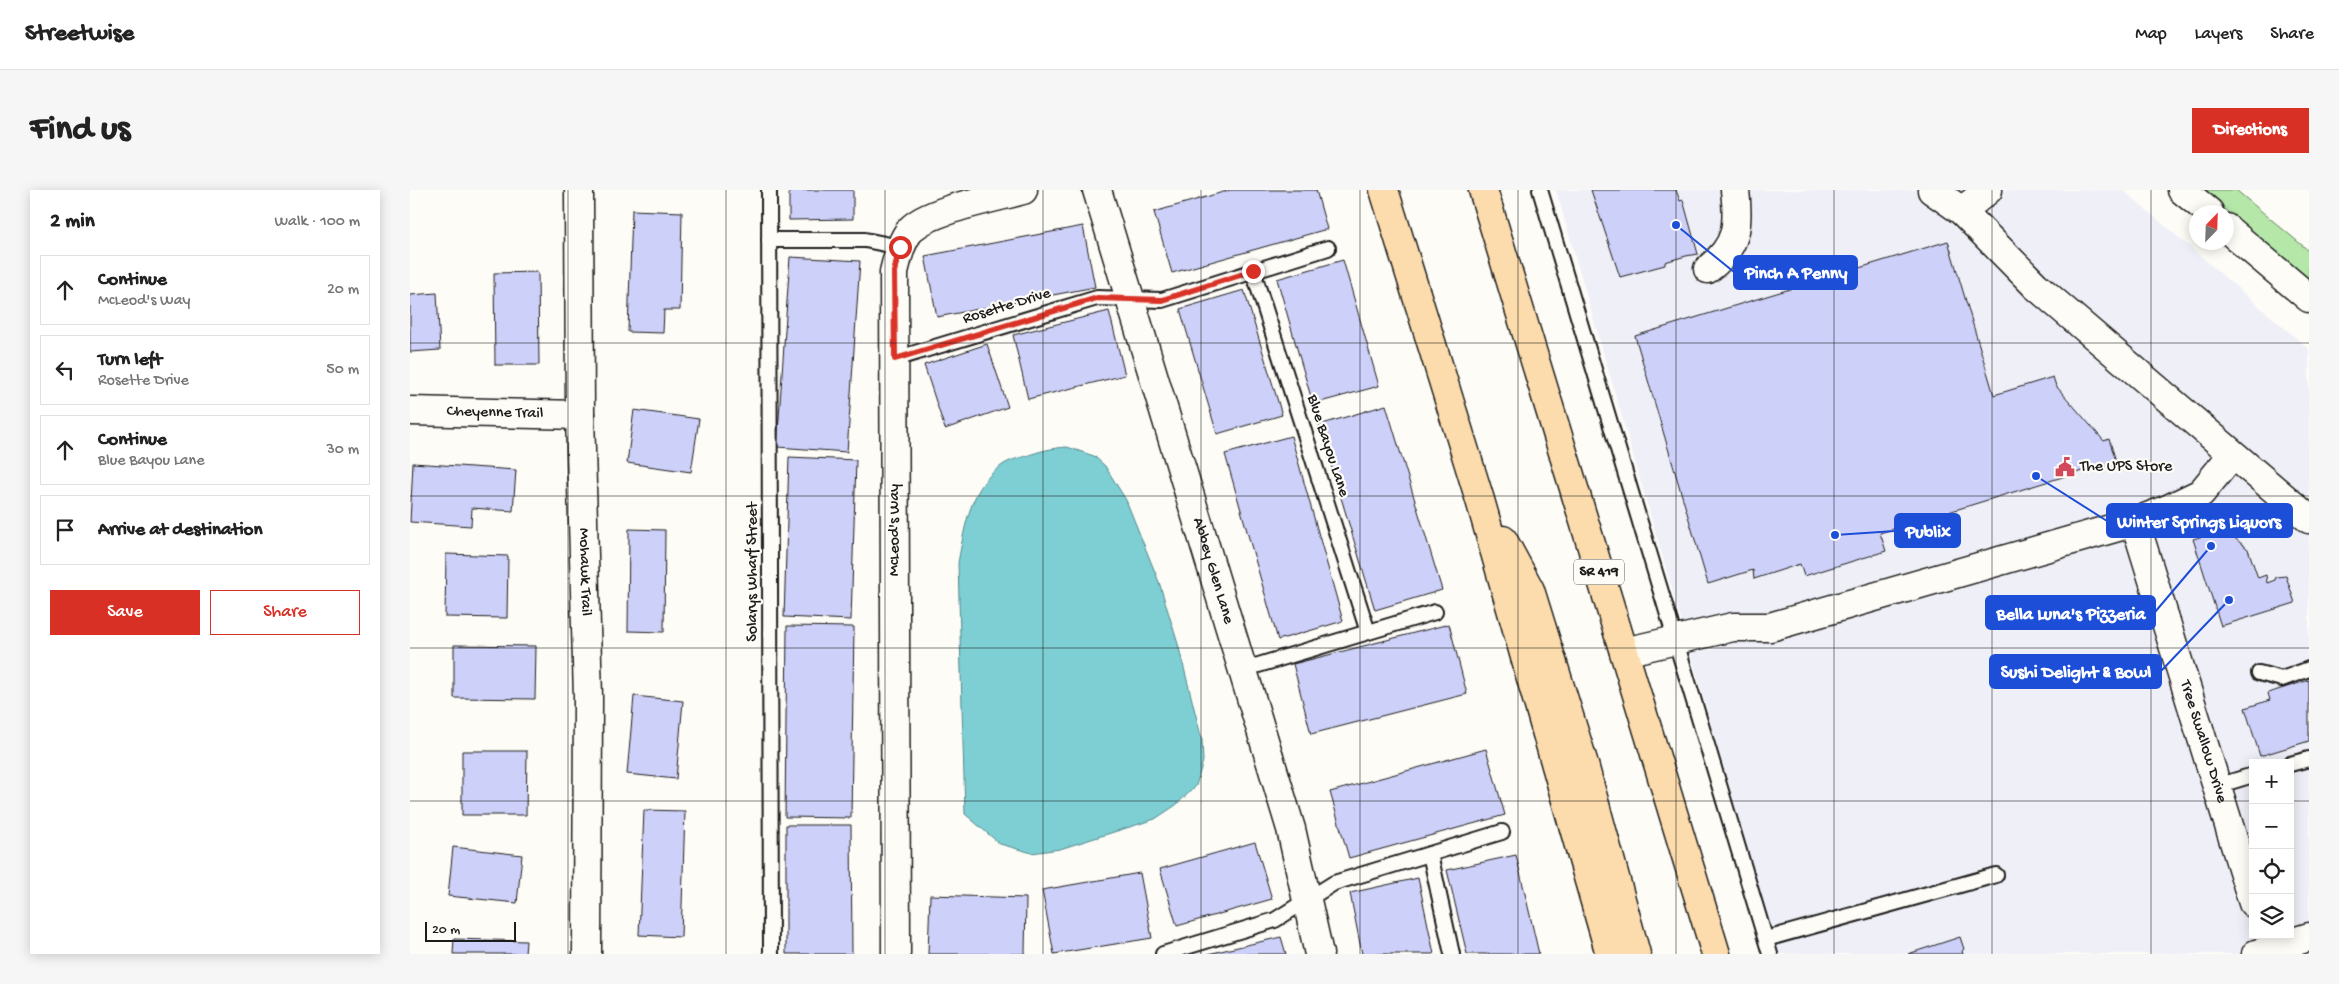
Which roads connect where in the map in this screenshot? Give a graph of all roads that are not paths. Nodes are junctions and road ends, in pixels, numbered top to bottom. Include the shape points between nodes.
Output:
1 (580, 190) edge
2 (769, 190) edge
3 (1023, 190) edge
4 (1097, 190) edge
5 (1384, 190) edge
6 (1483, 190) edge
7 (1540, 190) edge
8 (1735, 190) edge
9 (1932, 190) edge
10 (1988, 190) edge
11 (2182, 190) edge
12 (2200, 205) edge
13 (1962, 211) junction
14 (2234, 235) edge
15 (769, 240) junction
16 (900, 247) junction
17 (1328, 248) dead end
18 (1708, 269) dead end
19 (1253, 271) junction
20 (2309, 298) edge
21 (1130, 299) junction
22 (895, 359) junction
23 (410, 411) edge
24 (580, 414) junction
25 (2232, 455) junction
26 (1480, 500) junction
27 (2309, 519) edge
28 (2135, 522) junction
29 (1435, 612) dead end
30 (1368, 632) junction
31 (1676, 641) junction
32 (1624, 652) junction
33 (2309, 669) edge
34 (1242, 670) junction
35 (2259, 673) dead end
36 (2309, 759) edge
37 (2294, 763) edge
38 (2249, 776) edge
39 (2217, 786) junction
40 (1502, 832) dead end
41 (1430, 854) junction
42 (1996, 875) dead end
43 (2250, 894) edge
44 (1307, 900) junction
45 (2309, 937) edge
46 (1766, 939) junction
47 (2264, 948) edge
48 (587, 954) edge
49 (771, 954) edge
50 (896, 954) edge
51 (1163, 954) edge
52 (1319, 954) edge
53 (1452, 954) edge
54 (1610, 954) edge
55 (1636, 954) edge
56 (1716, 954) edge
57 (1770, 954) edge

1 - 24 street, Mohawk Trail
2 - 15 lane, Solarys Wharf Street
3 - 16 street, McLeod's Way via 931,216 912,228
4 - 21 street, Abbey Glen Lane
5 - 26 main road
6 - 32 main road, SR 419
7 - 31 lane
8 - 18 street via 1737,228 1730,247
9 - 13 street
10 - 13 street
11 - 12 street
13 - 25 street via 2036,286
14 - 20 street
15 - 16 lane via 865,240
15 - 49 lane, Solarys Wharf Street
16 - 22 street, McLeod's Way via 894,272
17 - 19 lane
19 - 21 lane via 1162,300
19 - 30 lane, Blue Bayou Lane
21 - 22 lane, Rosette Drive via 1097,298
21 - 34 street, Abbey Glen Lane
22 - 50 street, McLeod's Way
23 - 24 street, Cheyenne Trail
24 - 48 street, Mohawk Trail via 588,697
25 - 27 street
25 - 28 street via 2201,493
26 - 54 main road
26 - 55 main road via 1530,590 1583,761
28 - 31 street via 1770,627 1733,627
28 - 39 street, Tree Swallow Drive
29 - 30 lane
30 - 34 lane
31 - 32 street
31 - 46 lane
32 - 56 main road, SR 419
33 - 35 lane via 2282,679
34 - 44 street, Abbey Glen Lane via 1291,829
36 - 37 lane
38 - 39 lane
39 - 43 street, Tree Swallow Drive
40 - 41 lane
41 - 44 lane via 1334,883
41 - 53 lane
42 - 46 lane
44 - 51 lane via 1275,920
44 - 52 street, Abbey Glen Lane
45 - 47 street
46 - 57 lane

